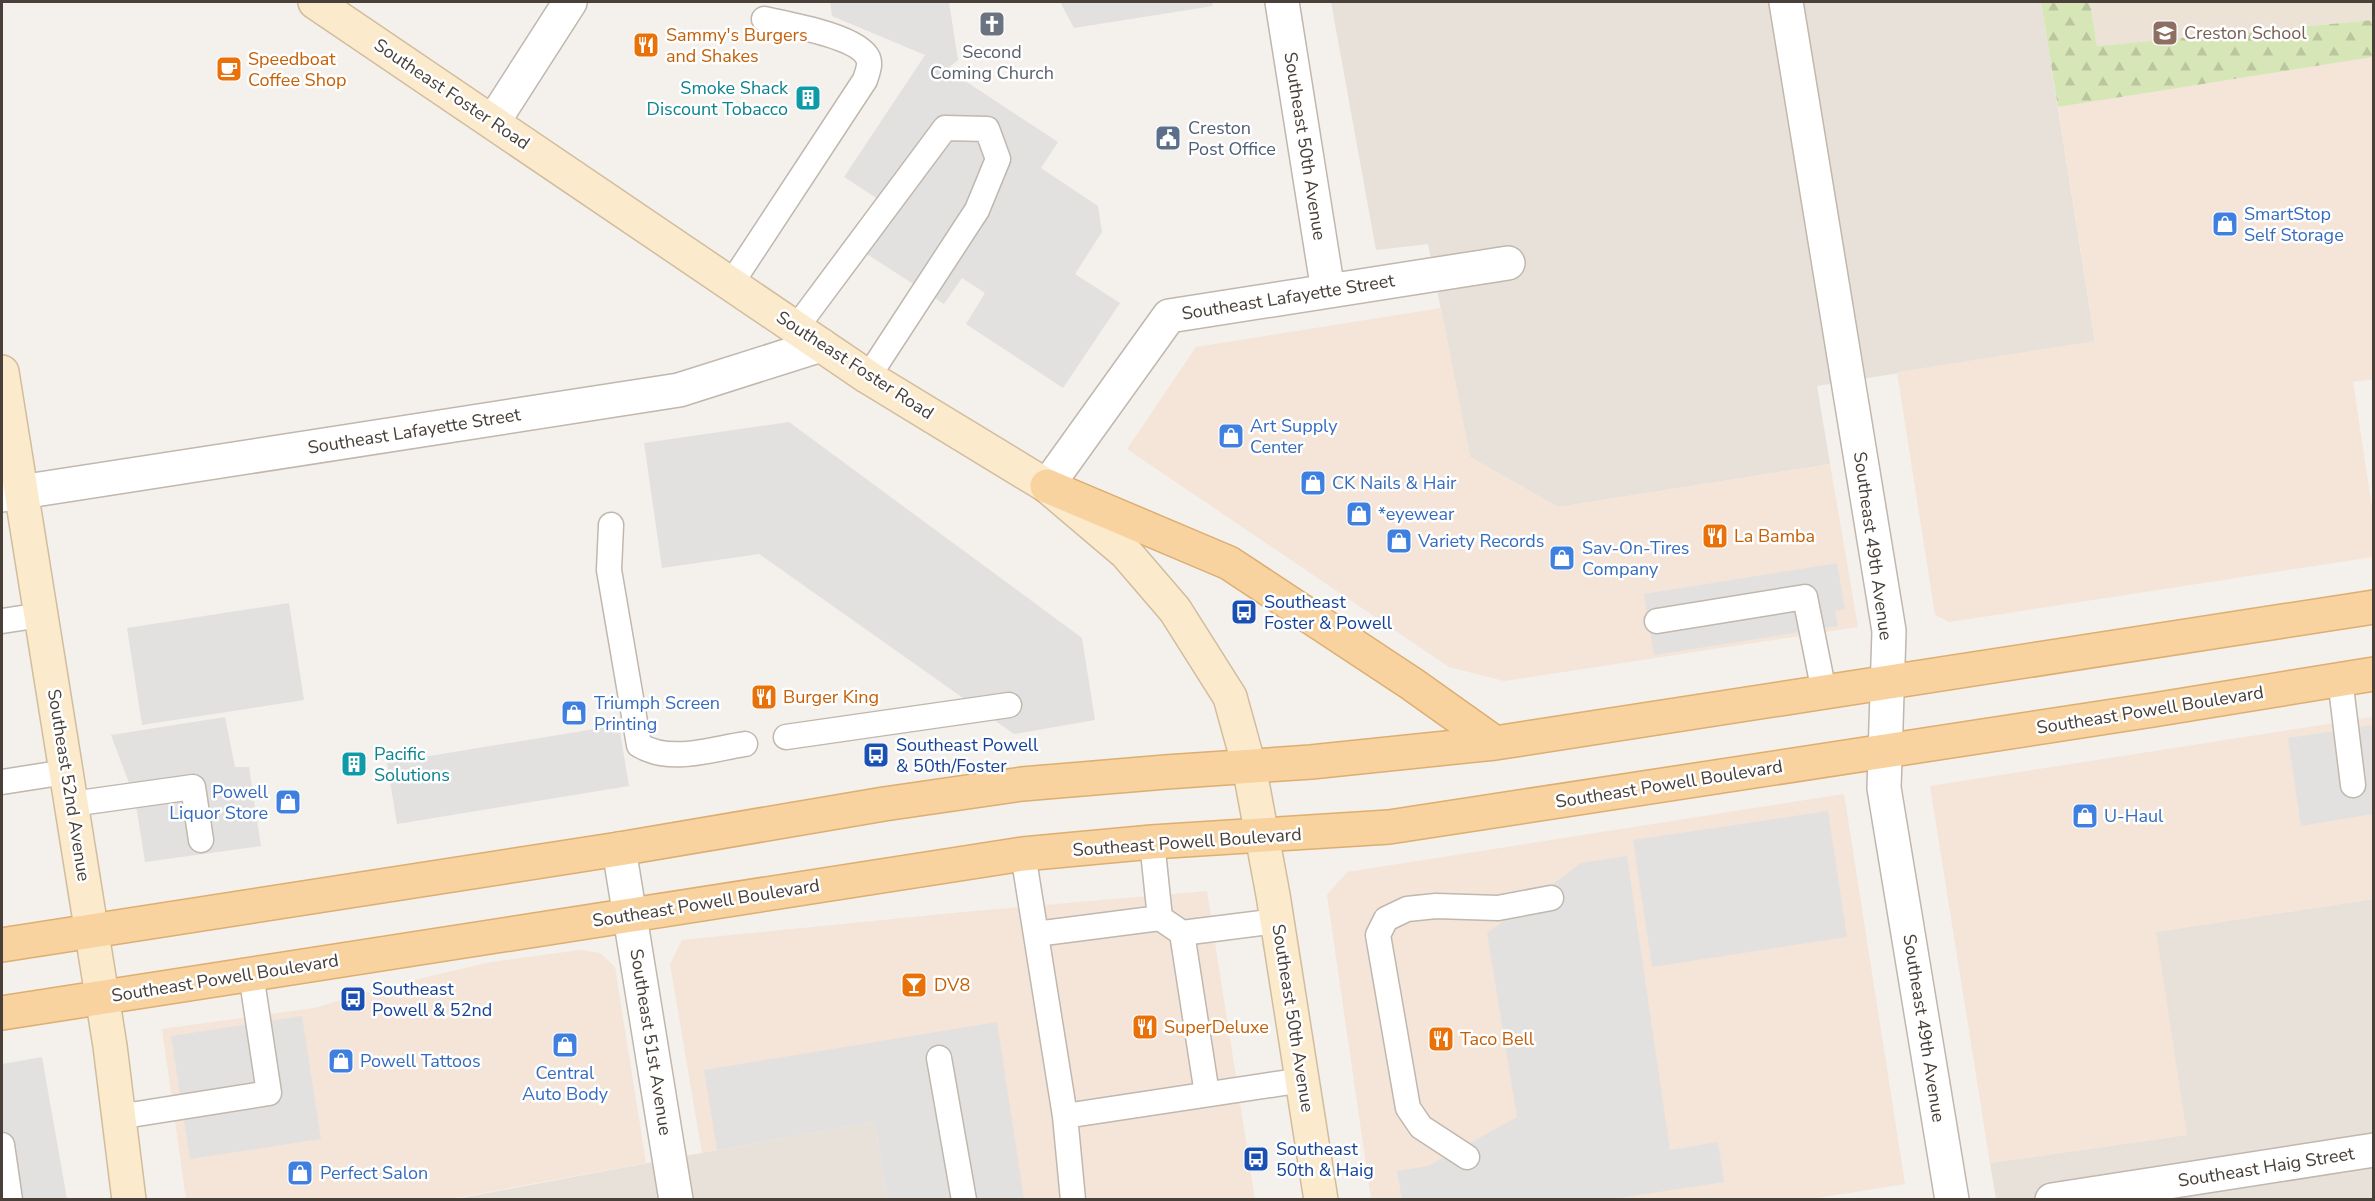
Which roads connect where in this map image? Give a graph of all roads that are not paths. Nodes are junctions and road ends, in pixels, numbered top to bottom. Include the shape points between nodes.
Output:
1 (315, 2) edge
2 (570, 2) edge
3 (1282, 2) edge
4 (1786, 2) edge
5 (764, 19) dead end
6 (494, 122) junction
7 (1508, 263) dead end
8 (731, 284) junction
9 (1328, 291) junction
10 (808, 336) junction
11 (2, 372) edge
12 (868, 376) junction
13 (5, 415) edge
14 (1047, 486) junction
15 (11, 493) edge
16 (611, 525) dead end
17 (2373, 607) edge
18 (41, 615) junction
19 (2, 621) edge
20 (1657, 621) dead end
21 (2373, 674) edge
22 (2340, 679) junction
23 (1887, 682) junction
24 (1824, 692) junction
25 (1009, 705) dead end
26 (786, 737) dead end
27 (1495, 743) junction
28 (745, 744) dead end
29 (1886, 750) junction
30 (1249, 766) junction
31 (66, 772) junction
32 (2, 782) edge
33 (2353, 785) dead end
34 (72, 804) junction
35 (1262, 836) junction
36 (201, 840) dead end
37 (1152, 843) junction
38 (619, 849) junction
39 (1023, 854) junction
40 (1551, 898) dead end
41 (630, 914) junction
42 (1160, 918) junction
43 (1277, 921) junction
44 (92, 931) junction
45 (1182, 933) junction
46 (1036, 934) junction
47 (2, 945) edge
48 (251, 974) junction
49 (102, 997) junction
50 (2, 1013) edge
51 (939, 1058) dead end
52 (1303, 1080) junction
53 (1207, 1094) junction
54 (1065, 1116) junction
55 (118, 1117) junction
56 (2, 1145) edge
57 (2373, 1150) edge
58 (1467, 1157) dead end
59 (10, 1200) edge
60 (129, 1200) edge
61 (676, 1200) edge
62 (964, 1200) edge
63 (1073, 1200) edge
64 (1321, 1200) edge
65 (1952, 1200) edge
66 (2052, 1200) edge

1 - 6 main road, Southeast Foster Road
2 - 6 street
3 - 9 street, Southeast 50th Avenue
4 - 23 street, Southeast 49th Avenue via 1889,632
5 - 8 lane via 829,33 860,49 869,66 865,80
6 - 8 main road, Southeast Foster Road
7 - 9 street, Southeast Lafayette Street
8 - 10 main road, Southeast Foster Road
9 - 14 street, Southeast Lafayette Street via 1169,316
10 - 12 main road, Southeast Foster Road
10 - 12 lane via 945,128 987,129 998,159 977,210
10 - 15 street, Southeast Lafayette Street via 679,390
11 - 13 main road, Southeast 52nd Avenue
12 - 14 main road, Southeast Foster Road
13 - 15 main road, Southeast 52nd Avenue
14 - 27 main road via 1229,564
14 - 30 main road, Southeast Foster Road via 1126,553 1175,610 1230,697
15 - 18 main road, Southeast 52nd Avenue
16 - 28 lane via 609,570 639,745 651,752 673,755
17 - 23 main road
18 - 19 lane
18 - 31 main road, Southeast 52nd Avenue
20 - 24 lane via 1805,597
21 - 22 main road, Southeast Powell Boulevard
22 - 29 main road, Southeast Powell Boulevard
22 - 33 lane
23 - 24 main road
23 - 29 street, Southeast 49th Avenue
24 - 27 main road
25 - 26 lane
27 - 30 main road
29 - 35 main road, Southeast Powell Boulevard via 1389,827
29 - 65 street, Southeast 49th Avenue via 1884,788
30 - 35 main road, Southeast Foster Road
30 - 38 main road via 1010,786
31 - 32 lane
31 - 34 main road, Southeast 52nd Avenue
34 - 36 lane via 193,787
34 - 44 main road, Southeast 52nd Avenue
35 - 37 main road, Southeast Powell Boulevard
35 - 43 main road, Southeast 50th Avenue
37 - 39 main road, Southeast Powell Boulevard
37 - 42 lane
38 - 41 street, Southeast 51st Avenue
38 - 44 main road
39 - 41 main road, Southeast Powell Boulevard
39 - 46 lane
40 - 58 lane via 1498,908 1407,909 1386,919 1378,934 1408,1108 1421,1127
41 - 48 main road, Southeast Powell Boulevard
41 - 61 street, Southeast 51st Avenue
42 - 45 lane
42 - 46 lane
43 - 45 lane
43 - 52 main road, Southeast 50th Avenue
44 - 47 main road
44 - 49 main road, Southeast 52nd Avenue
45 - 53 lane
46 - 54 lane
48 - 49 main road, Southeast Powell Boulevard
48 - 55 lane via 269,1093
49 - 50 main road, Southeast Powell Boulevard
49 - 55 main road, Southeast 52nd Avenue
51 - 62 lane
52 - 53 lane
52 - 64 main road, Southeast 50th Avenue
53 - 54 lane
54 - 63 lane
55 - 60 main road, Southeast 52nd Avenue
56 - 59 lane
57 - 66 street, Southeast Haig Street

